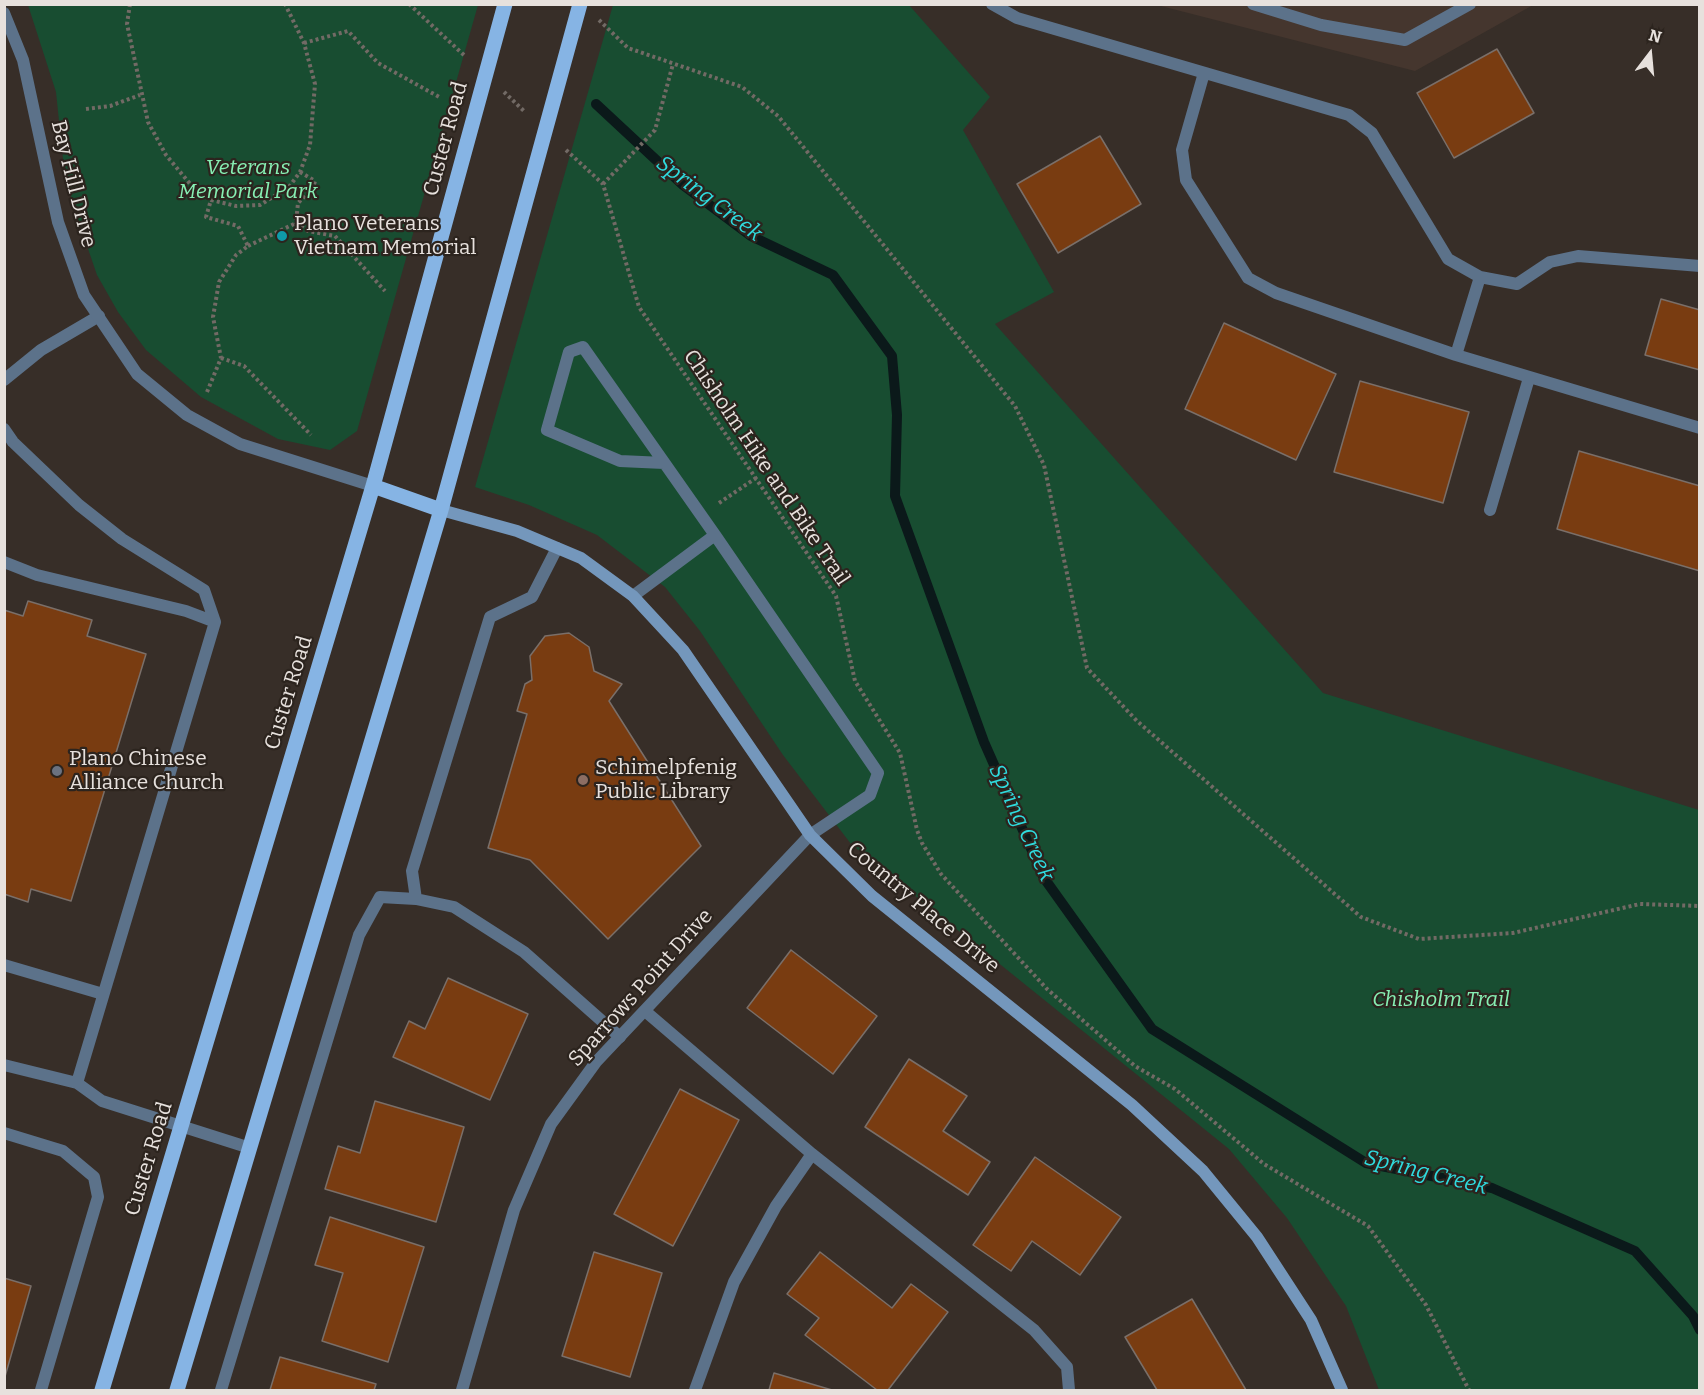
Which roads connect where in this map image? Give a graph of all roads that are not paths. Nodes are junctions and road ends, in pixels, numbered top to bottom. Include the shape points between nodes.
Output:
1 (505, 4) edge
2 (992, 4) edge
3 (1253, 4) edge
4 (1470, 4) edge
5 (586, 8) edge
6 (4, 13) edge
7 (1204, 73) junction
8 (1700, 267) edge
9 (1480, 277) junction
10 (99, 316) junction
11 (1456, 355) junction
12 (1529, 378) junction
13 (4, 380) edge
14 (1700, 428) edge
15 (4, 429) edge
16 (664, 464) junction
17 (373, 486) junction
18 (441, 510) junction
19 (1490, 510) dead end
20 (715, 535) junction
21 (557, 548) junction
22 (4, 562) edge
23 (633, 596) junction
24 (216, 622) junction
25 (810, 835) junction
26 (416, 899) junction
27 (4, 965) edge
28 (103, 994) junction
29 (645, 1011) junction
30 (620, 1037) junction
31 (4, 1065) edge
32 (77, 1083) junction
33 (180, 1128) junction
34 (4, 1133) edge
35 (250, 1148) junction
36 (812, 1154) junction
37 (40, 1390) edge
38 (102, 1390) edge
39 (177, 1390) edge
40 (221, 1390) edge
41 (462, 1390) edge
42 (695, 1390) edge
43 (1069, 1390) edge
44 (1342, 1390) edge

1 - 17 main road, Custer Road
2 - 7 street via 1017,18
3 - 4 street via 1321,25 1405,40
5 - 18 main road via 539,158
6 - 10 street, Bay Hill Drive via 23,60 58,222 84,295
7 - 9 street via 1349,115 1372,133 1448,259
7 - 11 street via 1182,150 1186,180 1248,278 1276,293
8 - 9 street via 1578,256 1550,262 1516,284
9 - 11 street
10 - 13 street via 41,350
10 - 17 street, Bay Hill Drive via 137,374 187,415 240,444
11 - 12 street
12 - 14 street
12 - 19 street
15 - 24 street via 79,505 122,538 204,590
16 - 16 street via 583,347 569,352 547,430 620,461
16 - 20 street
17 - 18 main road
17 - 33 main road, Custer Road
18 - 21 street, Country Place Drive via 517,531
18 - 35 main road
20 - 23 street
20 - 25 street, Sparrows Point Drive via 878,773 870,795
21 - 23 street, Country Place Drive via 581,558
21 - 26 street via 532,597 490,616 412,871
22 - 24 street via 37,575 186,611
23 - 25 street, Country Place Drive via 683,650
24 - 28 street
25 - 29 street, Sparrows Point Drive
25 - 44 street, Country Place Drive via 872,896 1132,1105 1203,1171 1257,1237 1311,1320
26 - 30 street via 454,907 524,952
26 - 40 street via 380,897 359,935
27 - 28 street
28 - 32 street
29 - 30 street, Sparrows Point Drive
29 - 36 street
30 - 41 street, Sparrows Point Drive via 596,1062 547,1135 514,1210
31 - 32 street
32 - 33 street via 102,1101
33 - 35 street
33 - 38 main road, Custer Road
34 - 37 street via 63,1151 94,1177 98,1197
35 - 39 main road
36 - 42 street via 776,1206 734,1282
36 - 43 street via 1034,1330 1067,1367

